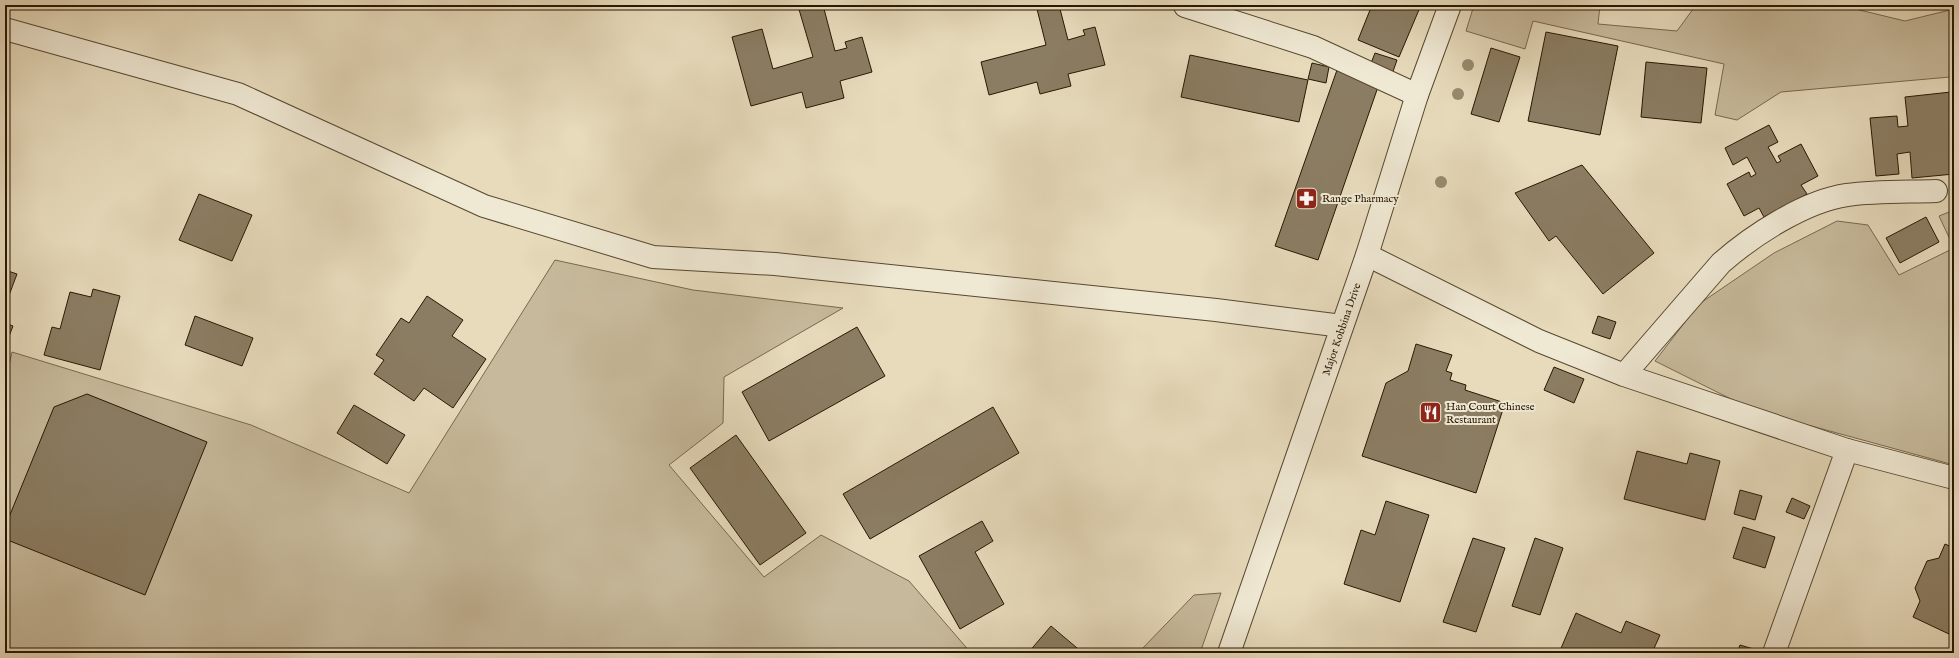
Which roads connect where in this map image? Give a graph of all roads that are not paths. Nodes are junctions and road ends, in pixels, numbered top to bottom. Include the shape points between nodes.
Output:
1 (1450, 5) edge
2 (1186, 6) edge
3 (5, 29) edge
4 (1417, 95) junction
5 (1936, 191) dead end
6 (1367, 255) junction
7 (1342, 326) junction
8 (1624, 375) junction
9 (1847, 450) junction
10 (1954, 478) edge
11 (1229, 653) edge
12 (1774, 653) edge

1 - 4 street, Major Kobbina Drive
2 - 4 street via 1313,47
3 - 7 street via 238,94 484,206 653,257 775,264 1216,310
4 - 6 street, Major Kobbina Drive
5 - 8 street via 1847,195 1816,204 1774,224 1739,247 1722,263
6 - 7 street, Major Kobbina Drive
6 - 8 street via 1539,341
7 - 11 street, Major Kobbina Drive
8 - 9 street
9 - 10 street
9 - 12 street

